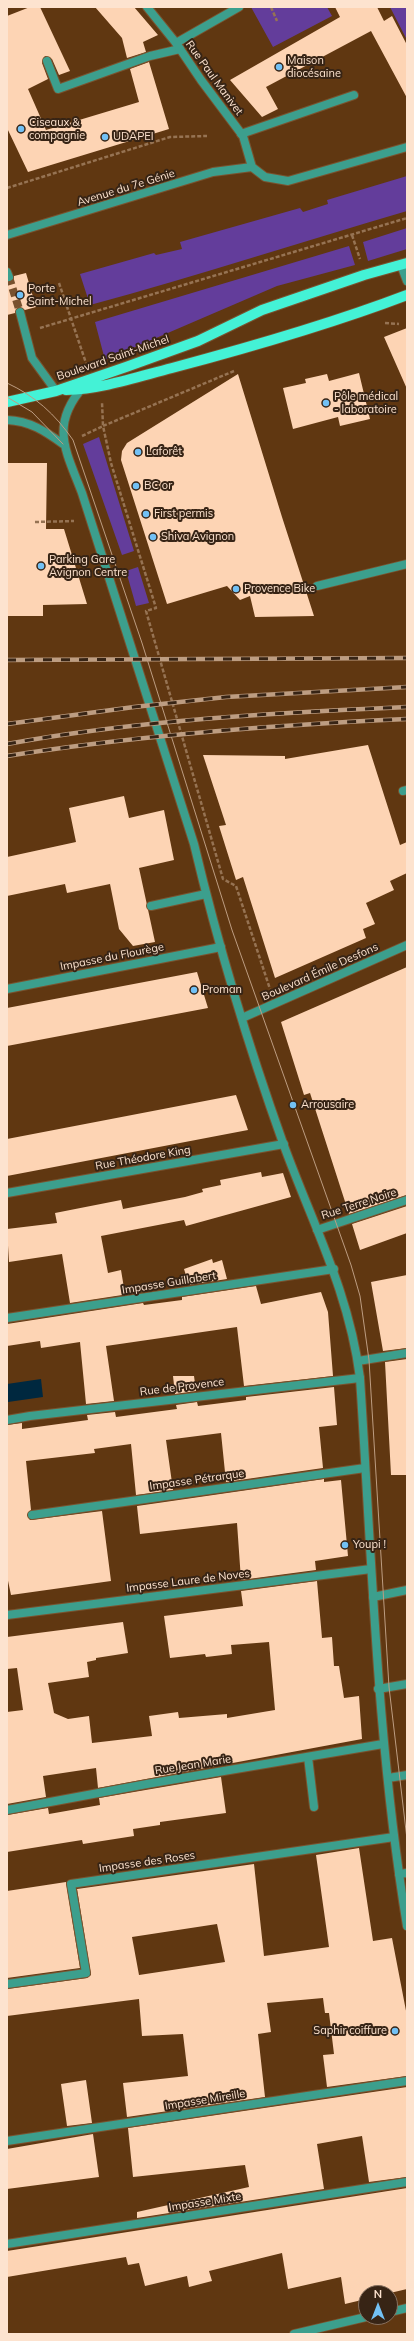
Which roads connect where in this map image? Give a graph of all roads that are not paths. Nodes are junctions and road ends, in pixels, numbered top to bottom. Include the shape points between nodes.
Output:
1 (147, 7) edge
2 (239, 7) edge
3 (178, 46) junction
4 (47, 61) dead end
5 (354, 95) dead end
6 (241, 134) junction
7 (407, 147) edge
8 (252, 167) junction
9 (7, 235) edge
10 (404, 264) edge
11 (407, 281) edge
12 (407, 295) edge
13 (20, 312) tunnel mouth
14 (92, 378) junction
15 (56, 390) junction
16 (81, 390) junction
17 (7, 402) edge
18 (7, 420) edge
19 (63, 444) junction
20 (407, 564) edge
21 (317, 586) dead end
22 (206, 894) junction
23 (152, 906) dead end
24 (407, 945) edge
25 (221, 947) junction
26 (7, 989) edge
27 (242, 1018) junction
28 (284, 1144) junction
29 (7, 1193) edge
30 (407, 1200) edge
31 (317, 1230) junction
32 (334, 1269) junction
33 (7, 1318) edge
34 (407, 1353) edge
35 (358, 1361) junction
36 (360, 1378) junction
37 (7, 1420) edge
38 (365, 1468) junction
39 (32, 1515) dead end
40 (371, 1569) junction
41 (407, 1590) edge
42 (373, 1597) junction
43 (7, 1615) edge
44 (407, 1684) edge
45 (378, 1689) junction
46 (383, 1744) junction
47 (308, 1757) junction
48 (407, 1775) edge
49 (388, 1778) junction
50 (314, 1807) dead end
51 (7, 1810) edge
52 (394, 1837) junction
53 (403, 1874) edge
54 (407, 1926) edge
55 (7, 1984) edge
56 (407, 2081) edge
57 (7, 2141) edge
58 (407, 2182) edge
59 (7, 2244) edge
60 (358, 2319) edge
61 (294, 2334) edge

1 - 3 street, Rue Paul Manivet
2 - 3 street
3 - 4 street via 58,89
3 - 6 street, Rue Paul Manivet
5 - 6 street
6 - 8 street, Rue Paul Manivet
7 - 8 street via 288,181 265,177
8 - 9 street, Avenue du 7e Génie via 213,172
10 - 11 street
10 - 14 main road, Boulevard Saint-Michel via 300,296 262,310 198,341
12 - 16 main road, Boulevard Saint-Michel via 216,356
13 - 15 street via 32,358
14 - 15 main road, Boulevard Saint-Michel
14 - 16 street
15 - 16 main road, Boulevard Saint-Michel
15 - 17 main road
16 - 19 street via 62,425
18 - 19 street via 18,420 36,426
19 - 22 street via 82,492 131,643 194,844
20 - 21 street
22 - 23 street
22 - 25 street
24 - 27 street, Boulevard Émile Desfons
25 - 26 street, Impasse du Flourège
25 - 27 street
27 - 28 street
28 - 29 street, Rue Théodore King
28 - 31 street
30 - 31 street, Rue Terre Noire
31 - 32 street
32 - 33 street, Impasse Guillabert
32 - 35 street via 352,1330
34 - 35 street
35 - 36 street
36 - 37 street, Rue de Provence
36 - 38 street
38 - 39 street, Impasse Pétrarque
38 - 40 street
40 - 42 street
40 - 43 street, Impasse Laure de Noves
41 - 42 street
42 - 45 street
44 - 45 street
45 - 46 street
46 - 47 street, Rue Jean Marie
46 - 49 street
47 - 50 street
47 - 51 street, Rue Jean Marie
48 - 49 street
49 - 52 street
52 - 53 street
52 - 55 street, Impasse des Roses via 71,1884 86,1973
53 - 54 street
56 - 57 street, Impasse Mireille
58 - 59 street, Impasse Mixte
60 - 61 street

